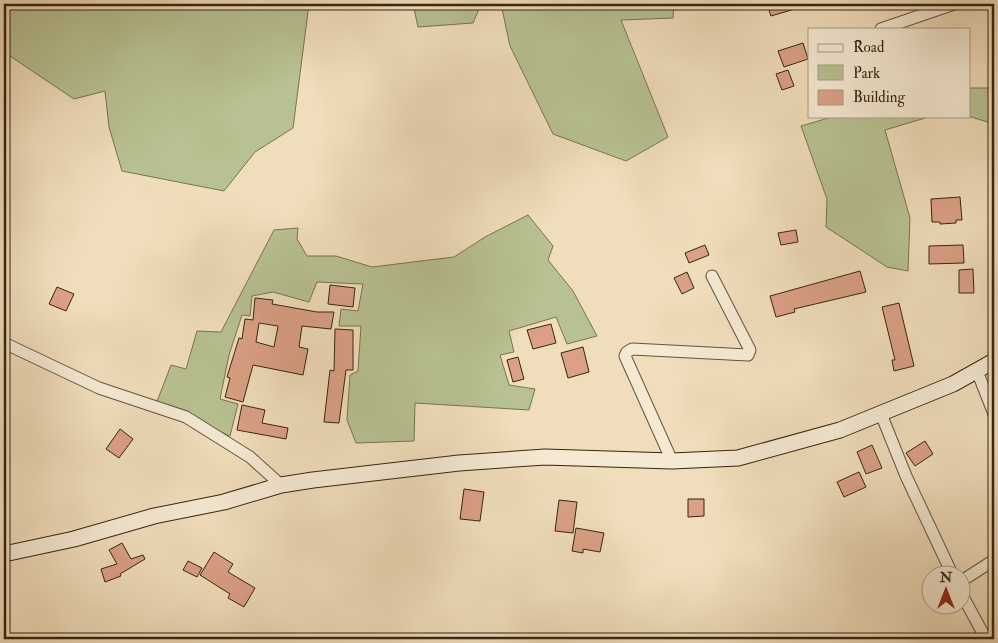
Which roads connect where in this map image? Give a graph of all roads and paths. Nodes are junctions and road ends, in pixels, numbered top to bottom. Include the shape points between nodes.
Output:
1 (954, 4) edge
2 (884, 28) edge
3 (712, 276) dead end
4 (4, 343) edge
5 (994, 361) edge
6 (977, 371) junction
7 (880, 414) junction
8 (994, 414) edge
9 (672, 461) junction
10 (281, 485) junction
11 (4, 554) edge
12 (994, 560) edge
13 (948, 566) edge
14 (970, 576) edge
15 (970, 609) edge
16 (986, 639) edge

1 - 2 street
3 - 9 street via 750,350 748,355 632,350 625,356
4 - 10 street via 99,388 186,417 250,457
5 - 6 street
6 - 7 street
6 - 8 street
7 - 9 street via 840,430 763,452 710,460
7 - 13 street
9 - 10 street via 544,457 459,463
10 - 11 street via 224,502 136,520 74,539
12 - 14 street
15 - 16 street

